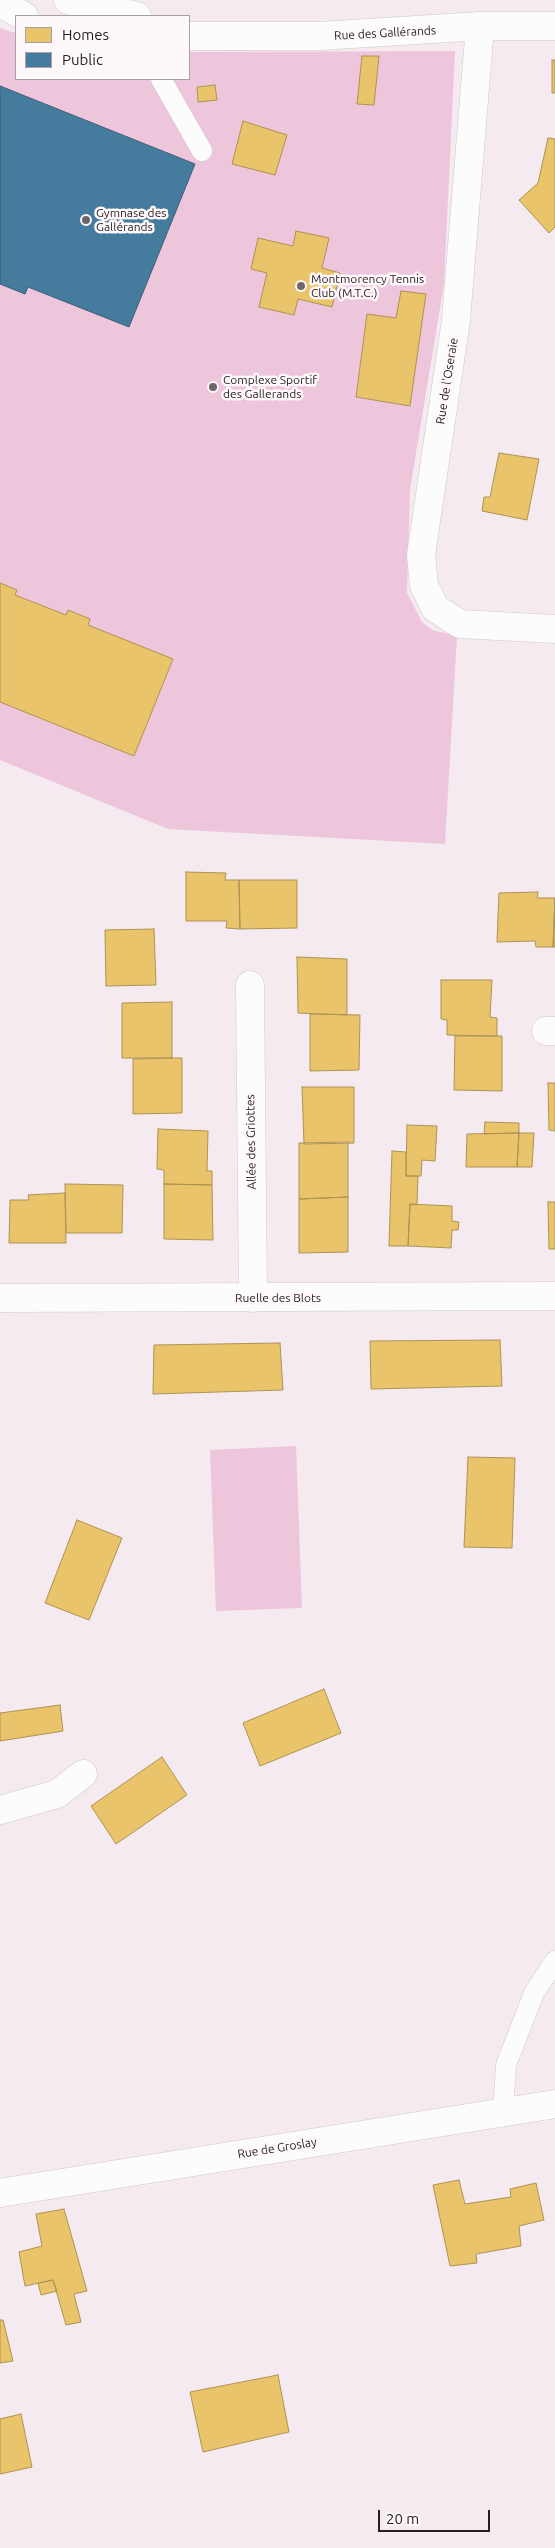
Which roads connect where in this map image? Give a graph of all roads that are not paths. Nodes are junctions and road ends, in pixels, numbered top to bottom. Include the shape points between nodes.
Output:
1 (68, 0) edge
2 (0, 3) edge
3 (22, 15) edge
4 (133, 15) edge
5 (480, 26) junction
6 (555, 26) edge
7 (190, 30) edge
8 (202, 36) edge
9 (162, 80) edge
10 (202, 151) dead end
11 (555, 629) edge
12 (250, 985) dead end
13 (555, 1296) edge
14 (0, 1298) edge
15 (253, 1298) junction
16 (83, 1774) dead end
17 (0, 1810) edge
18 (555, 1961) edge
19 (555, 2104) edge
20 (502, 2112) junction
21 (0, 2192) edge

1 - 4 street
2 - 3 street
5 - 6 street, Rue des Gallérands
5 - 8 street, Rue des Gallérands via 320,36
5 - 11 street, Rue de l'Oseraie via 456,320 421,555 424,585 435,608 460,624
7 - 8 street, Rue des Gallérands
9 - 10 lane
12 - 15 street, Allée des Griottes
13 - 15 street, Ruelle des Blots
14 - 15 street, Ruelle des Blots
16 - 17 street via 57,1794
18 - 20 lane via 534,1993 506,2066
19 - 20 street, Rue de Groslay
20 - 21 street, Rue de Groslay

